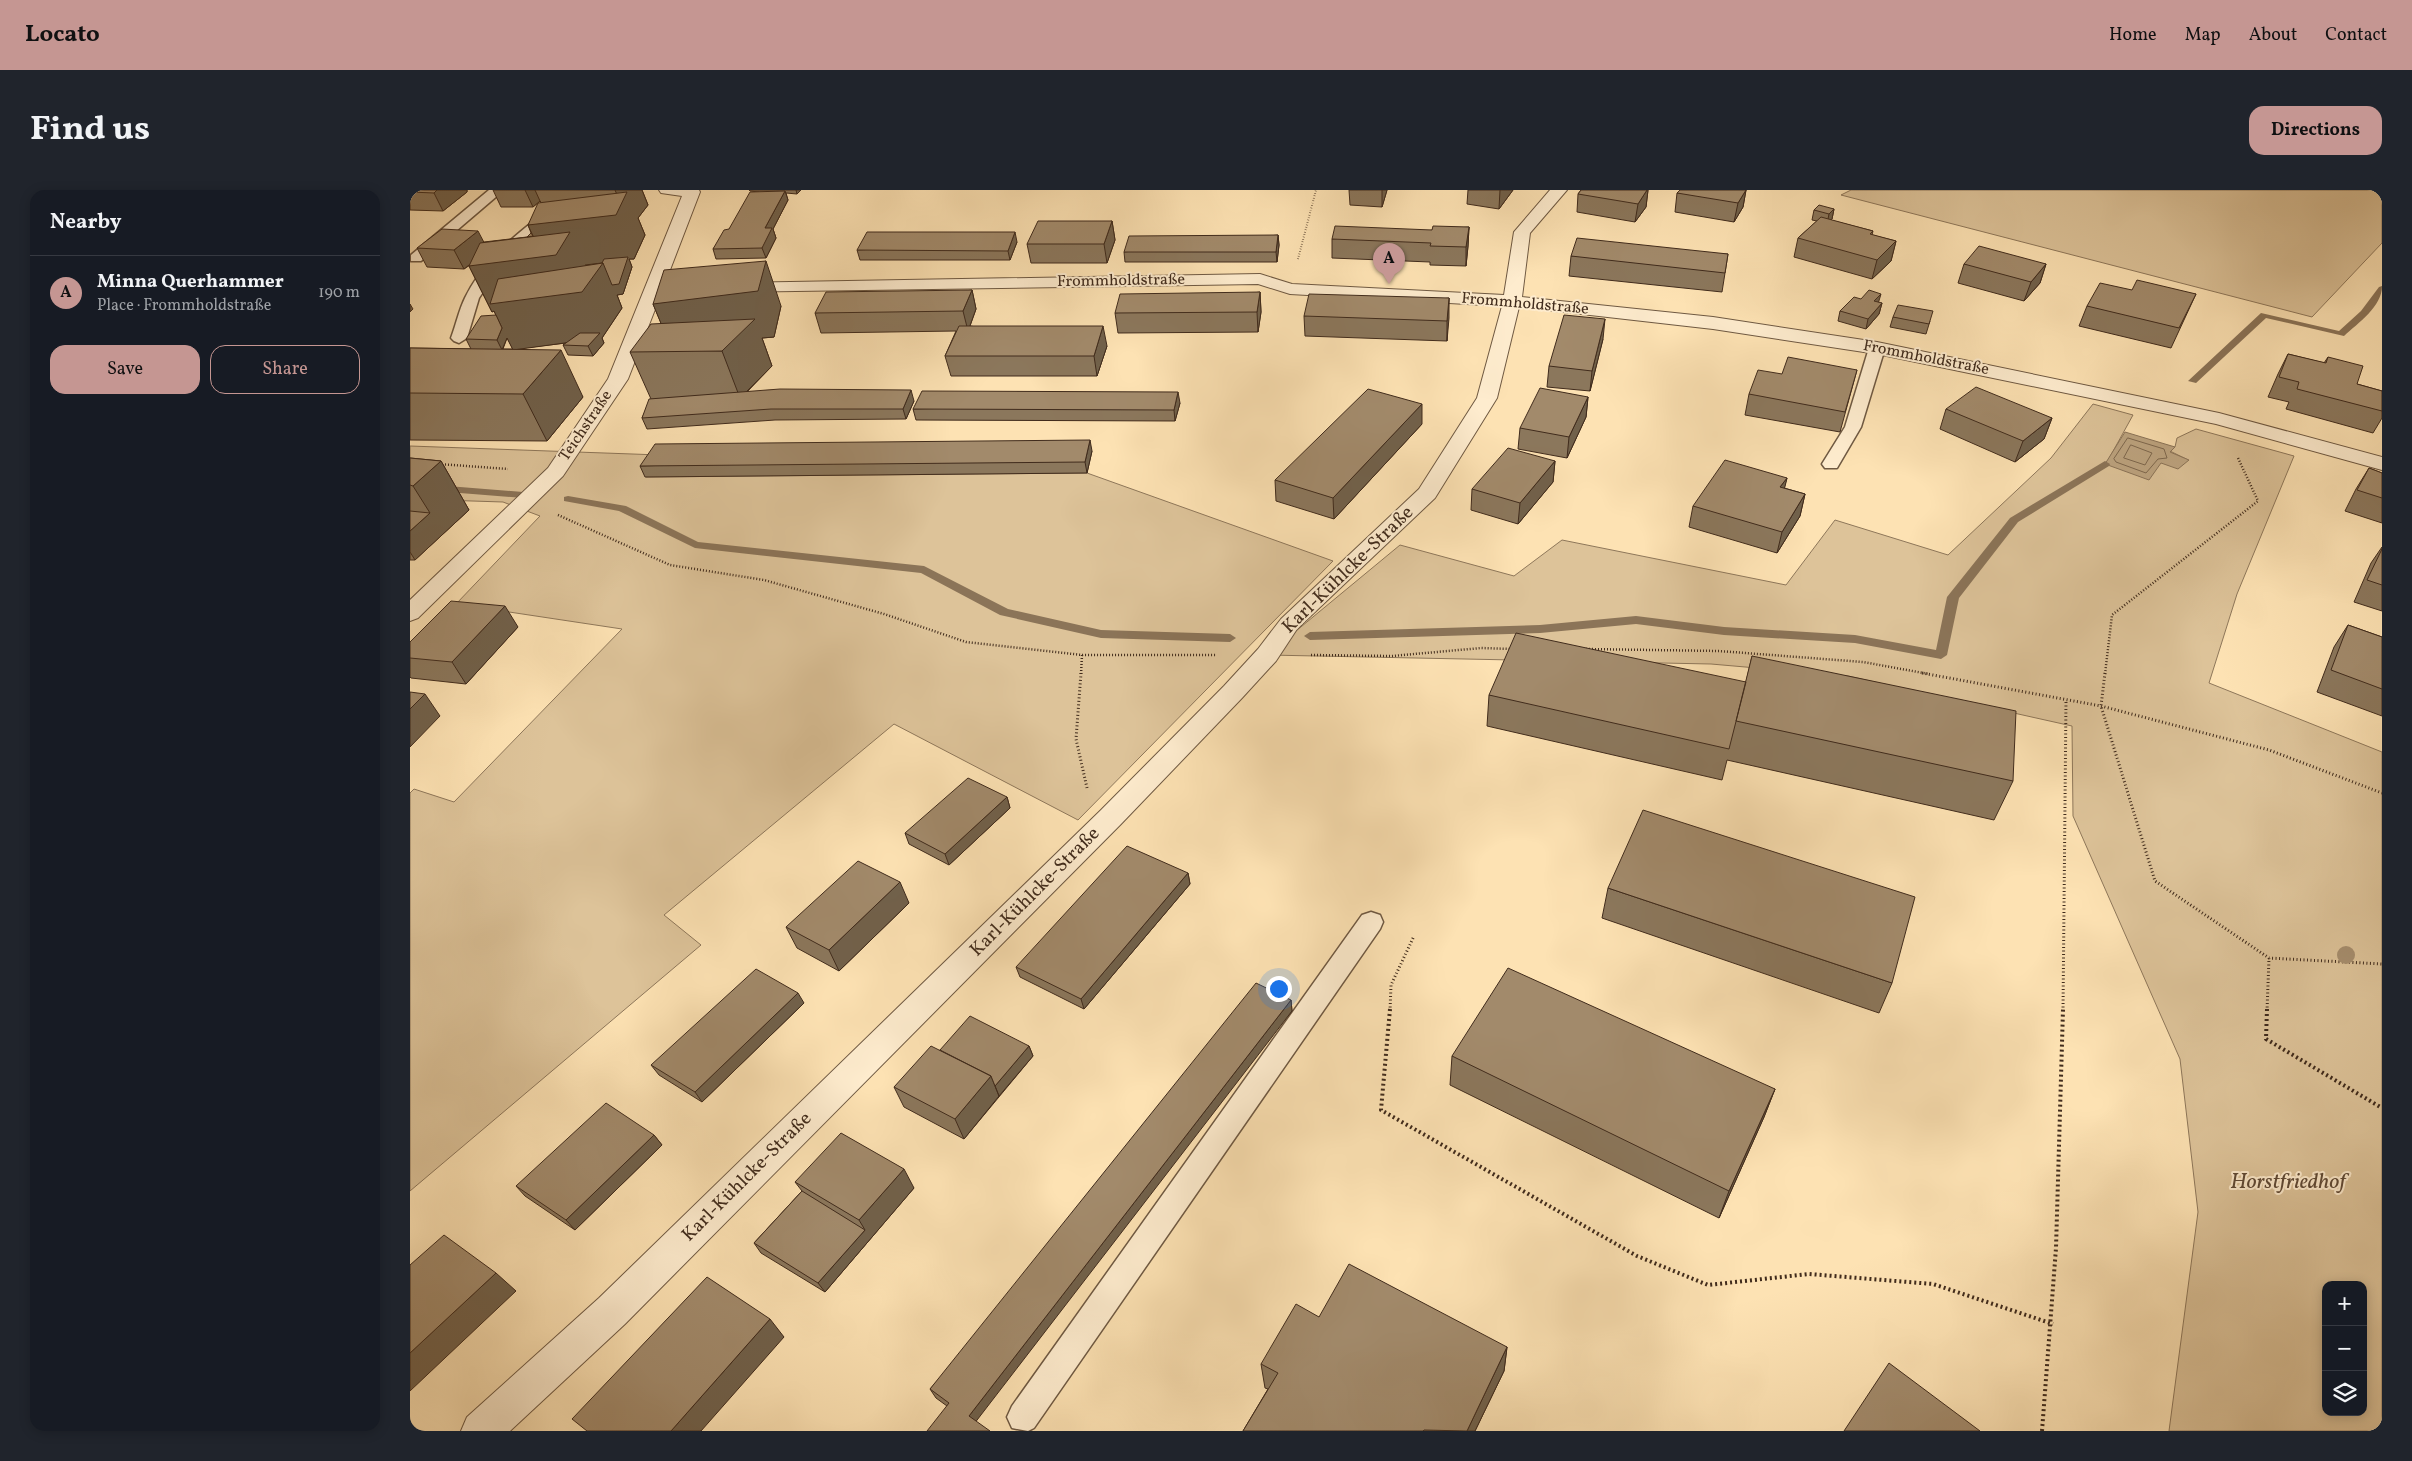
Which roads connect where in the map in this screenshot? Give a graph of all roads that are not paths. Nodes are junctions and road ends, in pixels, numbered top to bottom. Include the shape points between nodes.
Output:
1 (497, 190) edge
2 (587, 190) edge
3 (667, 190) edge
4 (1559, 190) edge
5 (416, 258) edge
6 (653, 288) junction
7 (1512, 301) junction
8 (459, 338) dead end
9 (1877, 348) junction
10 (1831, 464) dead end
11 (2382, 464) edge
12 (410, 613) edge
13 (1371, 922) dead end
14 (1023, 1418) dead end
15 (481, 1431) edge

1 - 5 lane
2 - 8 lane via 522,240 488,273 473,297
3 - 6 street, Teichstraße via 692,192
4 - 7 street, Karl-Kühlcke-Straße via 1522,232
6 - 7 street, Frommholdstraße via 1260,279 1290,289
6 - 12 street, Teichstraße via 618,378 556,472
7 - 9 street, Frommholdstraße via 1713,323
7 - 15 street, Karl-Kühlcke-Straße via 1487,398 1427,493 1289,624 1267,655 1111,817 612,1311
9 - 10 lane via 1853,427
9 - 11 street, Frommholdstraße via 2219,419
13 - 14 lane

